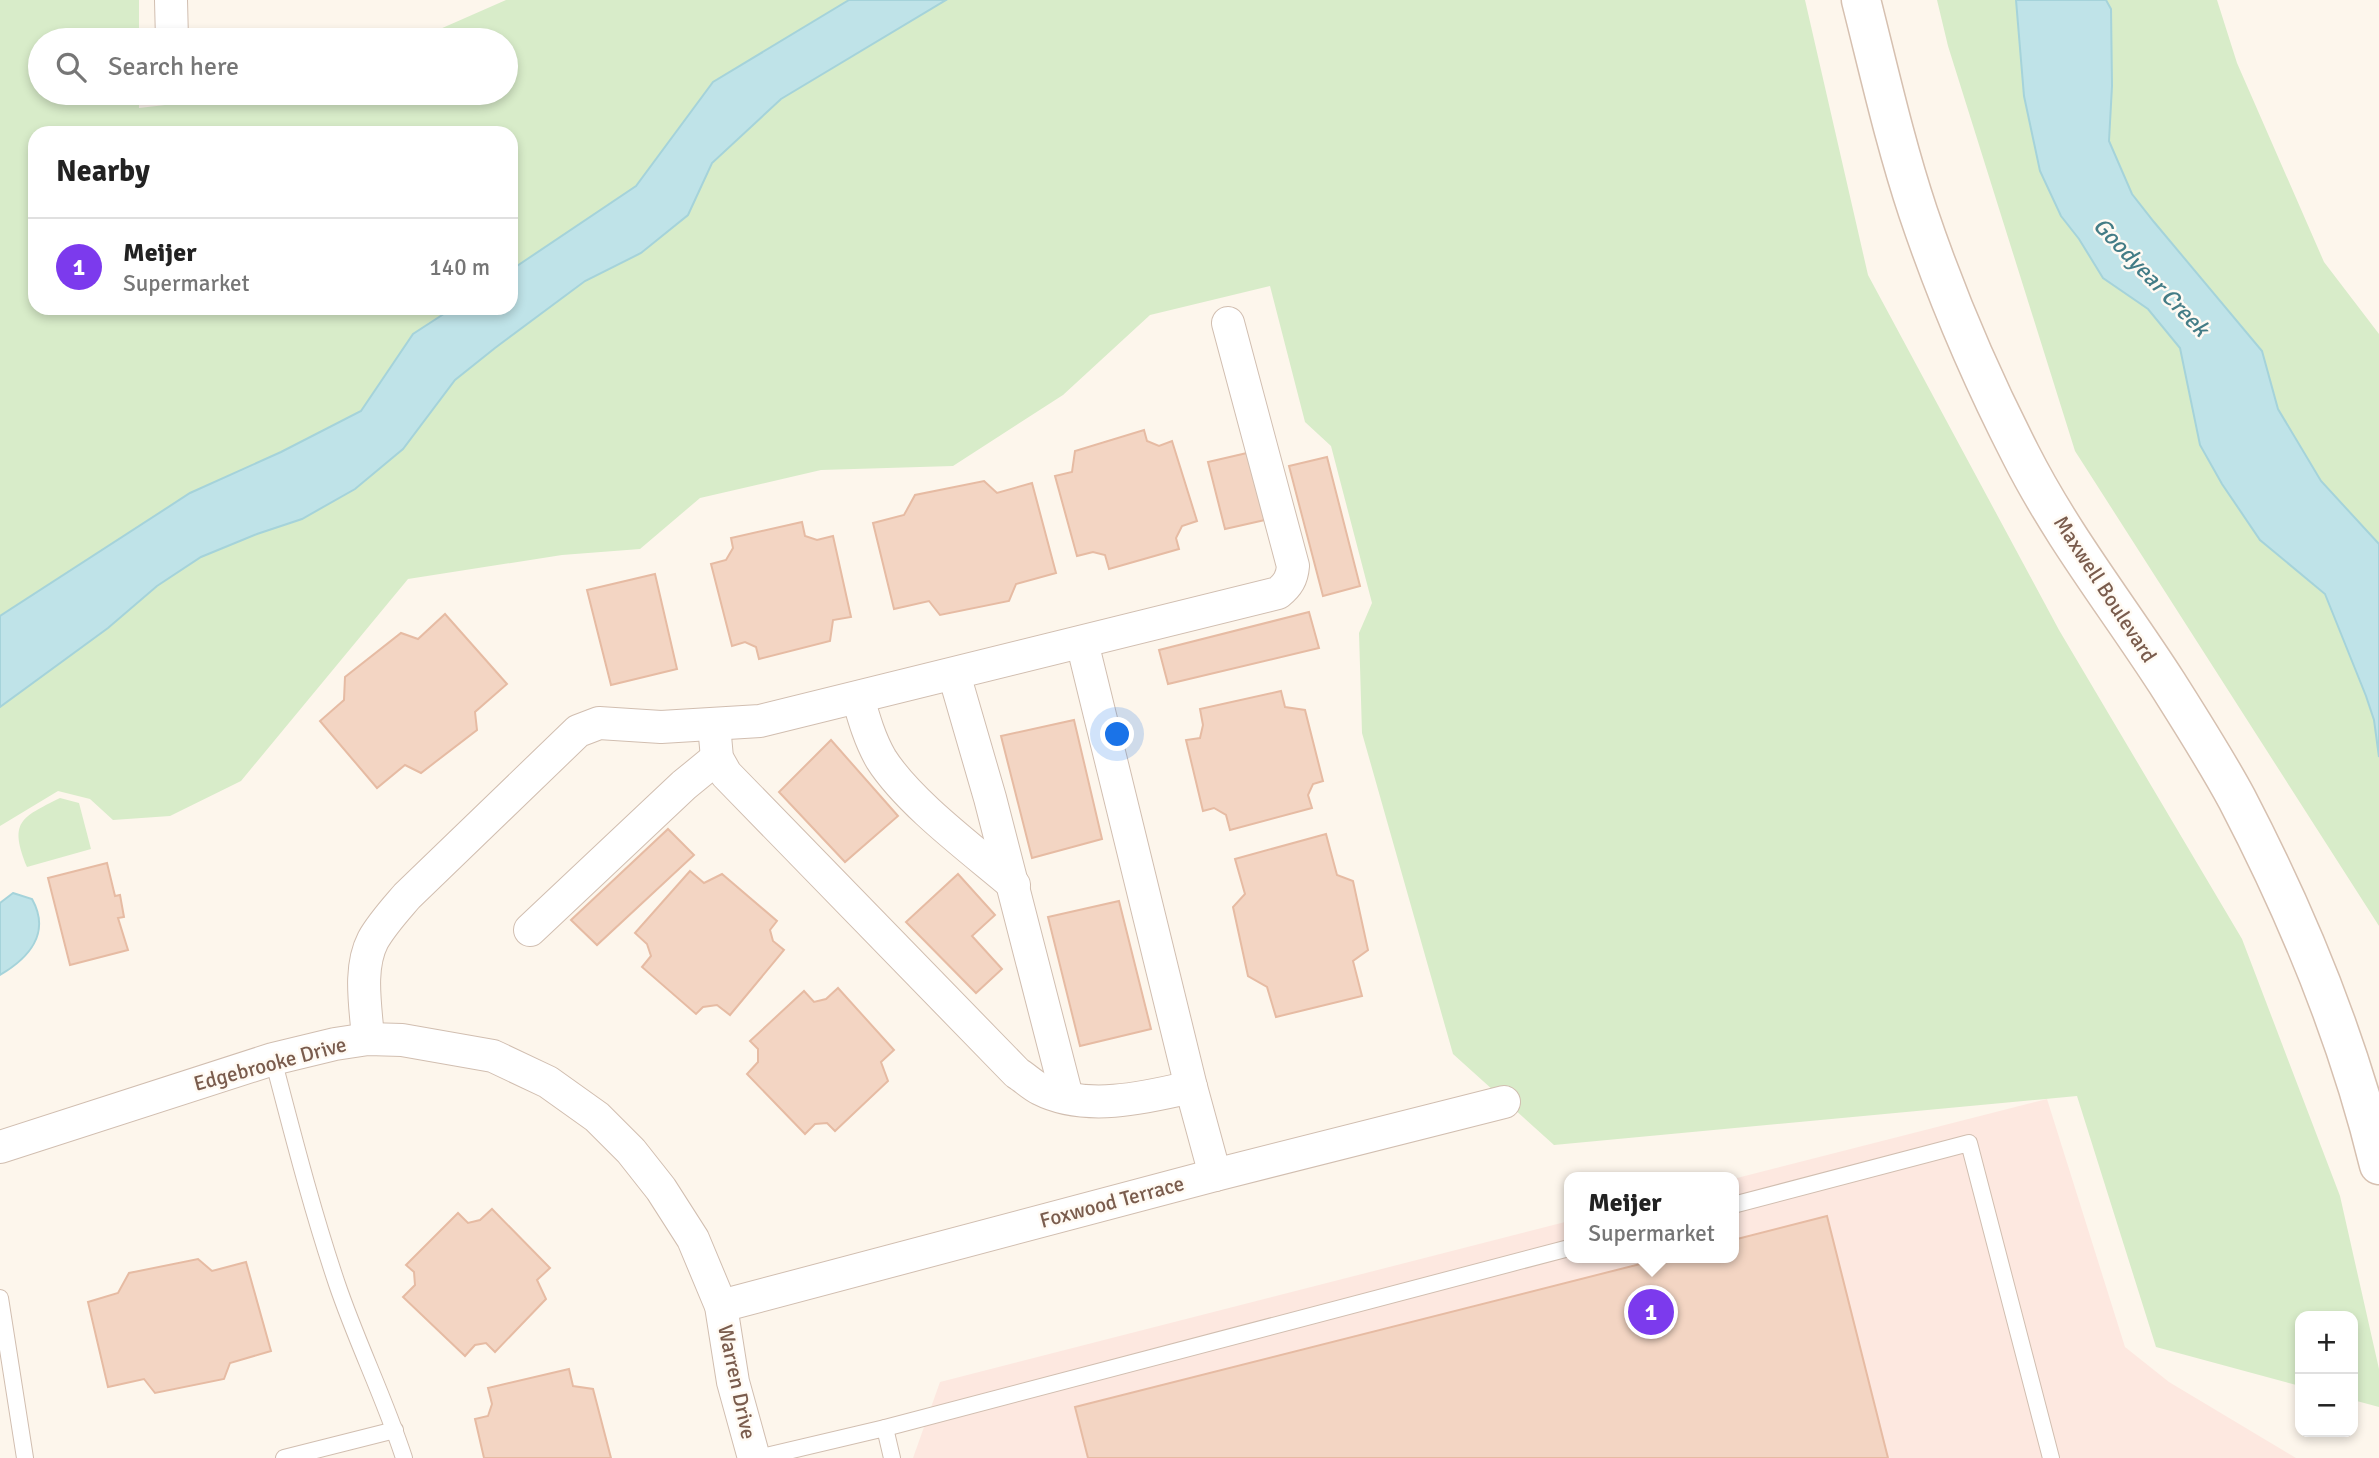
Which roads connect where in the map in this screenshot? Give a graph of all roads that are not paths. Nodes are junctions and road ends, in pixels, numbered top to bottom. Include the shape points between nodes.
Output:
1 (171, 0) edge
2 (1861, 0) edge
3 (172, 28) edge
4 (1228, 323) dead end
5 (1082, 642) junction
6 (954, 674) junction
7 (858, 698) junction
8 (714, 725) junction
9 (717, 758) junction
10 (1014, 885) junction
11 (530, 930) dead end
12 (368, 1039) junction
13 (273, 1059) junction
14 (1191, 1087) junction
15 (1067, 1097) junction
16 (1504, 1102) dead end
17 (0, 1147) edge
18 (2379, 1165) edge
19 (1215, 1175) junction
20 (1739, 1203) edge
21 (1564, 1249) edge
22 (0, 1298) edge
23 (721, 1306) junction
24 (885, 1428) junction
25 (395, 1430) junction
26 (25, 1458) edge
27 (284, 1458) edge
28 (404, 1458) edge
29 (756, 1458) edge
30 (892, 1458) edge
31 (2051, 1458) edge

1 - 3 street
2 - 18 street, Maxwell Boulevard via 1918,211 1965,337 2022,457 2076,549 2236,796 2295,916 2334,1015
4 - 5 street via 1293,566 1292,577 1278,593
5 - 6 street
5 - 14 street
6 - 7 street
6 - 10 street
7 - 8 street via 760,721
7 - 10 street via 881,758 900,782
8 - 9 street
8 - 12 street via 599,723 578,731 407,896 382,926 366,959
9 - 11 street
9 - 15 street via 726,774 1017,1073 1041,1090
10 - 15 street
12 - 13 street, Edgebrooke Drive
12 - 23 street, Edgebrooke Drive via 428,1043 493,1056 548,1082 597,1117 631,1151 667,1199 693,1239
13 - 17 street, Edgebrooke Drive
13 - 25 lane via 338,1286
14 - 15 street via 1123,1101
14 - 19 street
16 - 19 street, Foxwood Terrace
19 - 23 street, Foxwood Terrace
20 - 31 lane via 1969,1143
21 - 24 lane
22 - 26 lane
23 - 29 street, Warren Drive via 733,1382
24 - 29 lane
24 - 30 lane
25 - 27 lane
25 - 28 lane

